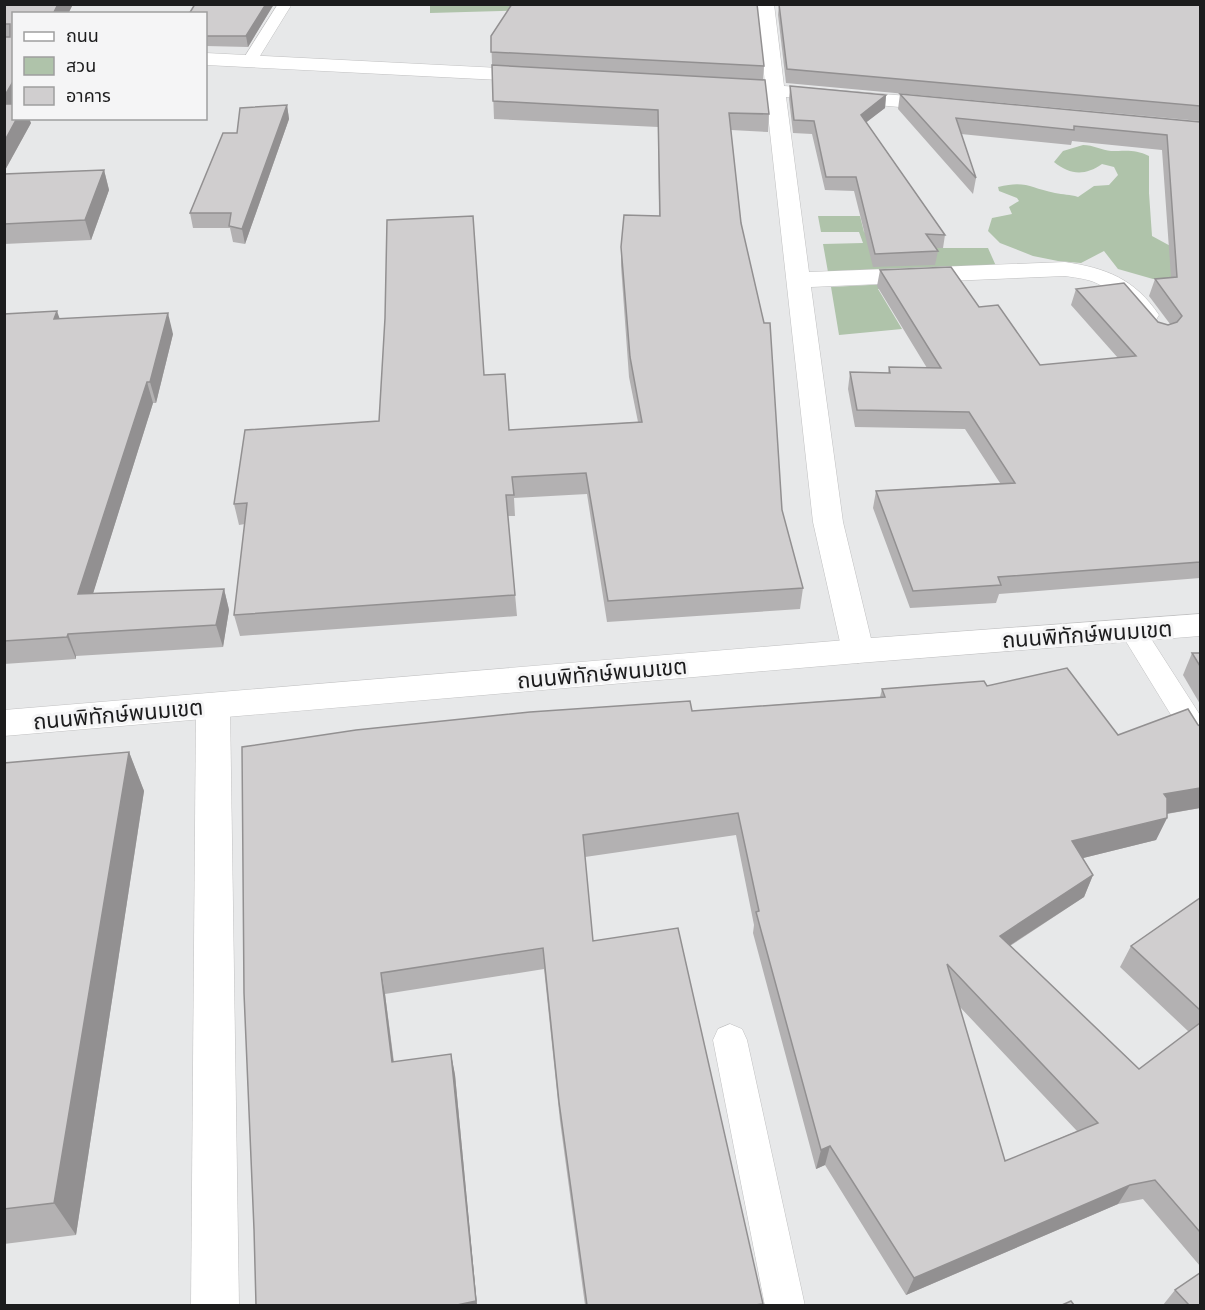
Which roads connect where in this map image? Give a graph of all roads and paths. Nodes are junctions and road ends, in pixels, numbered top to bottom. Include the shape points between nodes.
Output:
1 (285, 4) edge
2 (765, 4) edge
3 (207, 58) edge
4 (250, 61) junction
5 (558, 77) edge
6 (700, 85) edge
7 (776, 90) junction
8 (965, 107) edge
9 (800, 280) junction
10 (1162, 331) edge
11 (1200, 625) edge
12 (1132, 630) junction
13 (858, 651) junction
14 (213, 706) junction
15 (4, 723) edge
16 (1200, 738) edge
17 (730, 1040) dead end
18 (215, 1305) edge
19 (785, 1305) edge

1 - 4 lane
2 - 7 street
3 - 4 street
4 - 5 street
6 - 7 street
7 - 8 street
7 - 9 street
9 - 10 street via 1065,269 1092,272 1121,287
9 - 13 street via 828,522
11 - 12 street, ถนนพิทักษ์พนมเขต
12 - 13 street, ถนนพิทักษ์พนมเขต
12 - 16 lane
13 - 14 street, ถนนพิทักษ์พนมเขต
14 - 15 street, ถนนพิทักษ์พนมเขต
14 - 18 street
17 - 19 lane

